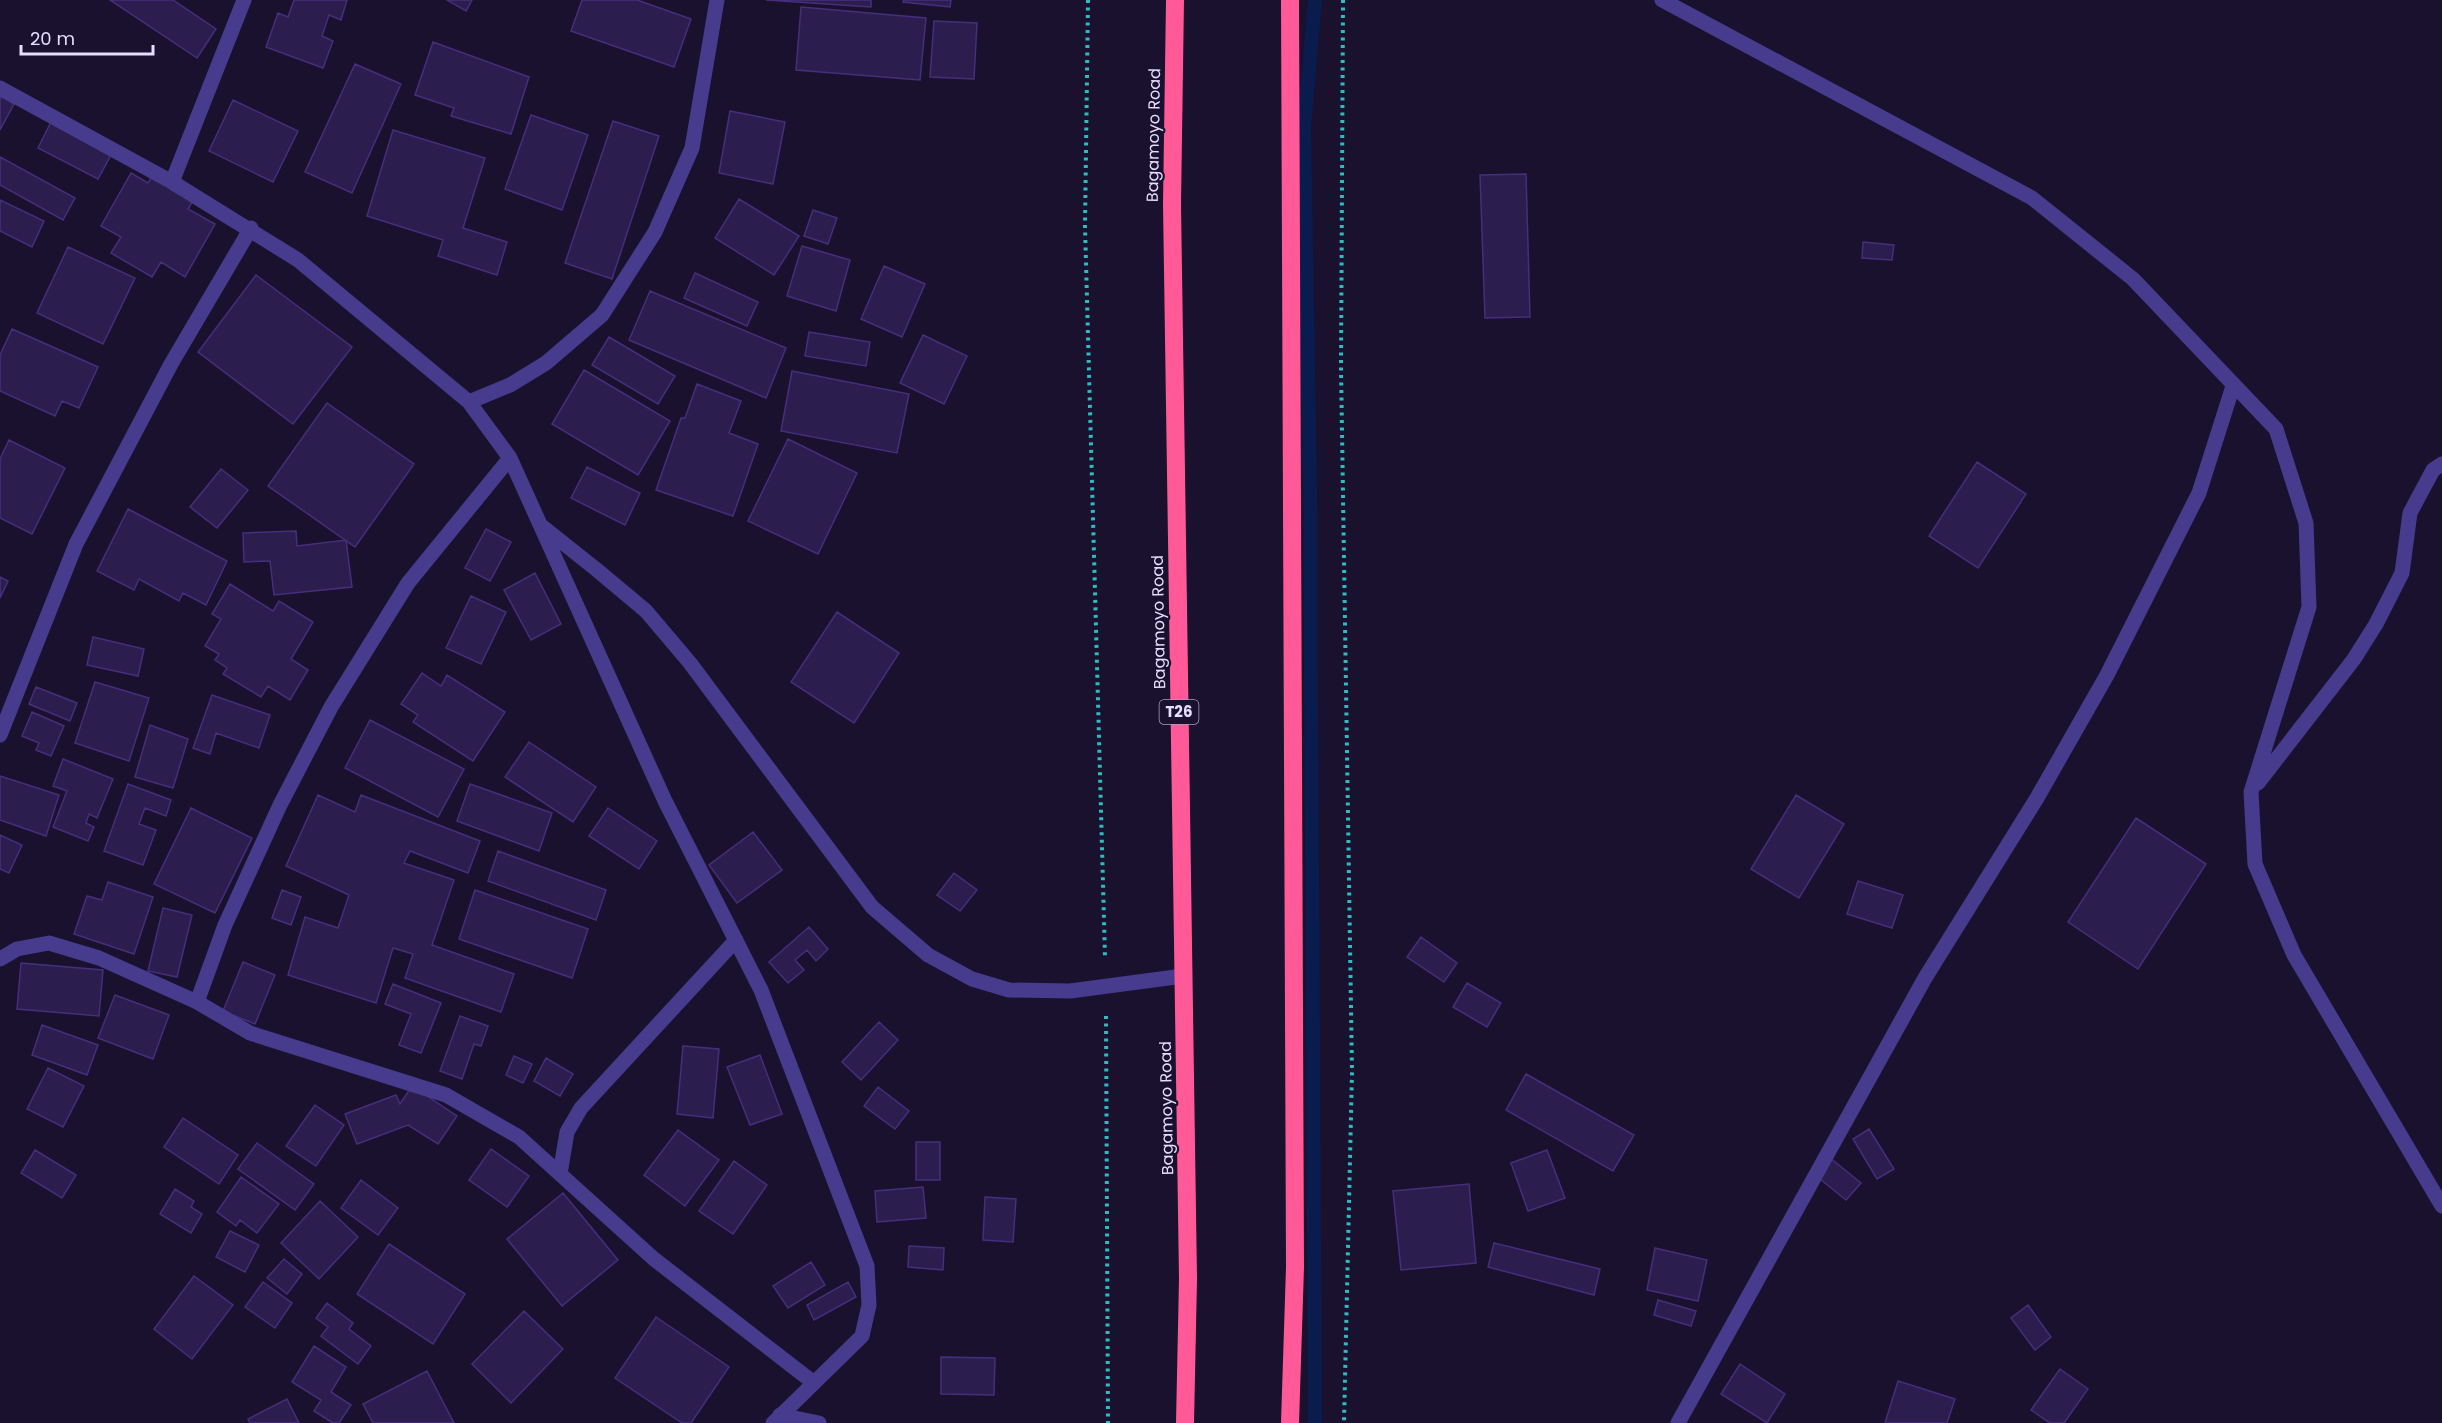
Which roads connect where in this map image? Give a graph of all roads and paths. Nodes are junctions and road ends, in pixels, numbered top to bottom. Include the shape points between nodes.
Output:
1 (244, 0) edge
2 (717, 0) edge
3 (1088, 0) edge
4 (1175, 0) edge
5 (1290, 0) edge
6 (1343, 0) edge
7 (1662, 0) edge
8 (0, 88) edge
9 (172, 182) junction
10 (251, 228) junction
11 (2234, 386) junction
12 (469, 402) junction
13 (510, 458) junction
14 (2439, 469) edge
15 (540, 525) junction
16 (0, 735) edge
17 (2251, 792) junction
18 (736, 940) junction
19 (0, 959) edge
20 (1183, 975) junction
21 (1106, 988) junction
22 (197, 1002) junction
23 (560, 1174) junction
24 (2442, 1206) edge
25 (814, 1383) junction
26 (776, 1419) edge
27 (819, 1423) edge
28 (1108, 1423) edge
29 (1185, 1423) edge
30 (1290, 1423) edge
31 (1344, 1423) edge
32 (1678, 1423) edge

1 - 9 street
2 - 12 street via 693,148 656,232 602,315 546,363 510,385
3 - 21 path via 1085,226
4 - 20 highway, Bagamoyo Road / T26 via 1172,204
5 - 30 highway via 1295,1267
6 - 31 path via 1341,367 1352,1072
7 - 11 street via 2032,198 2133,279
8 - 9 street
9 - 10 street
10 - 12 street via 298,260
10 - 16 street via 171,364 76,544
11 - 17 street via 2276,429 2306,523 2309,607
11 - 32 street via 2199,493 2107,675 2037,798 1925,978
12 - 13 street
13 - 15 street
13 - 22 street via 408,583 331,707 280,805 225,925
14 - 17 street via 2410,513 2402,573 2376,624 2354,659
15 - 18 street via 665,801
15 - 21 street via 645,611 690,663 872,907 928,955 972,979 1009,990
17 - 24 street via 2255,864 2294,955
18 - 23 street via 581,1108 567,1132
18 - 25 street via 761,990 867,1266 869,1305 862,1336
19 - 22 street via 17,949 49,943 99,958
20 - 21 street
20 - 29 highway, Bagamoyo Road / T26 via 1188,1279
21 - 28 path
22 - 23 street via 250,1034 446,1095 519,1137
23 - 25 street via 654,1258
25 - 26 street
26 - 27 street

